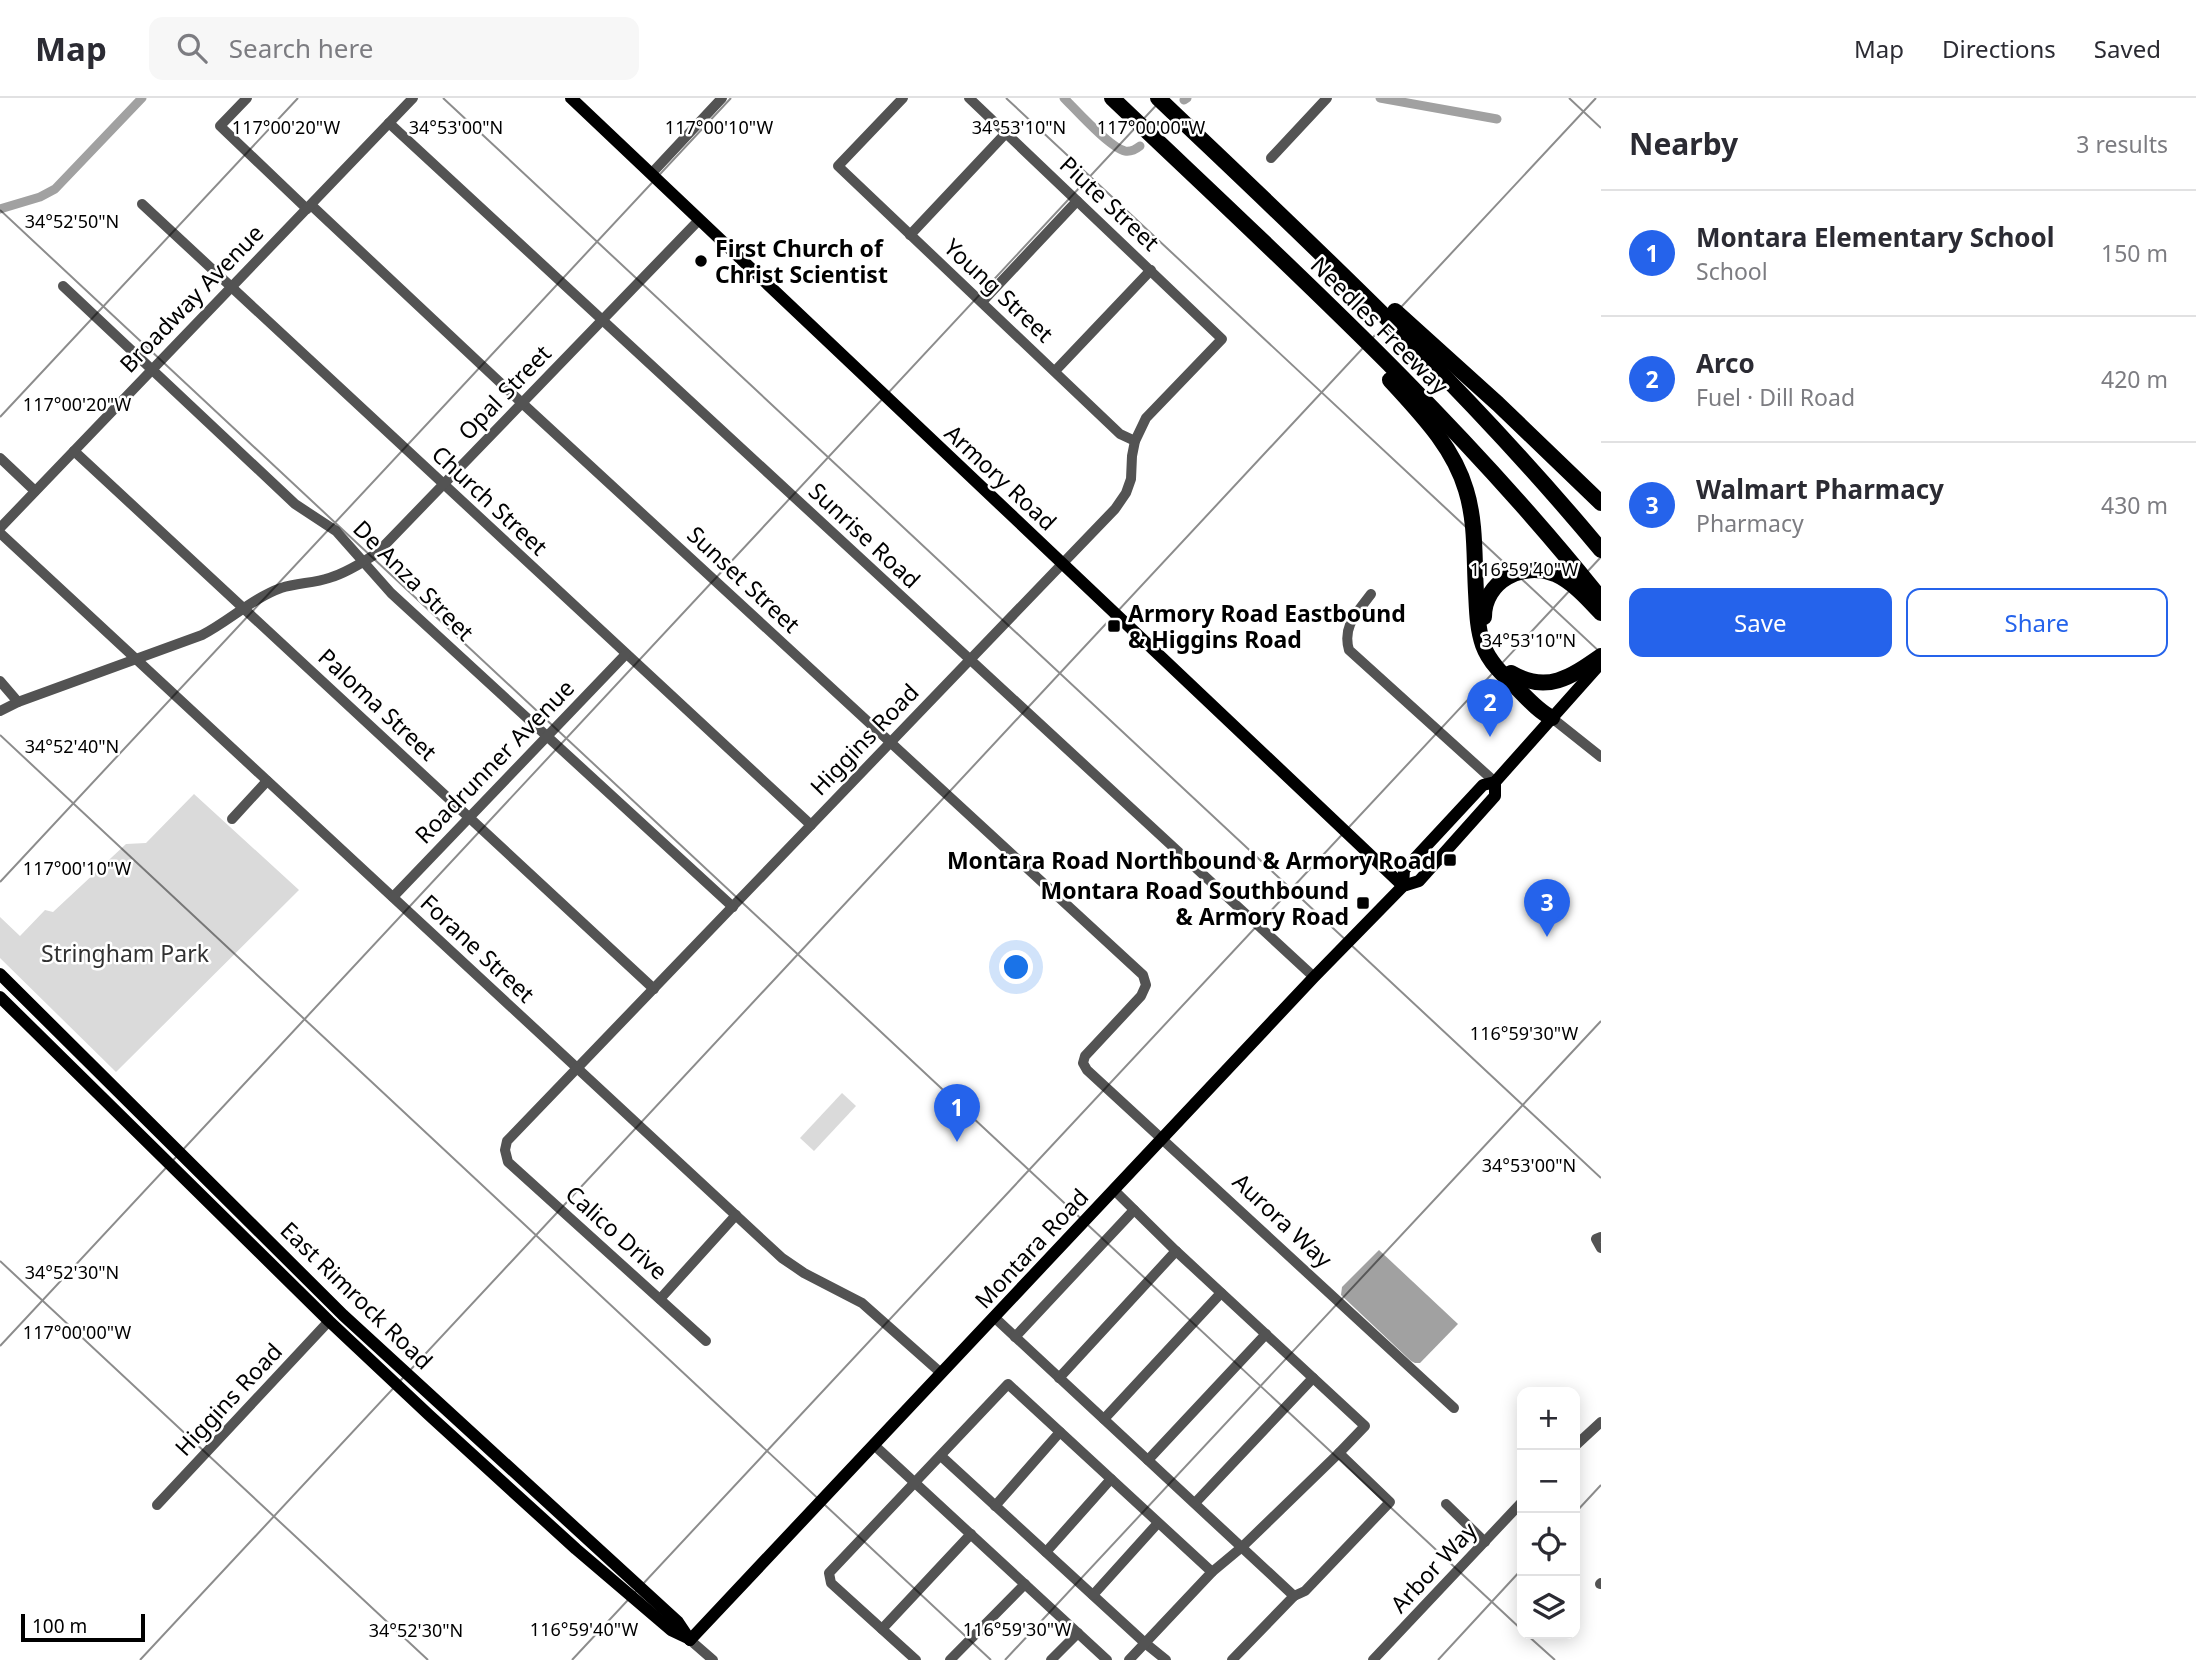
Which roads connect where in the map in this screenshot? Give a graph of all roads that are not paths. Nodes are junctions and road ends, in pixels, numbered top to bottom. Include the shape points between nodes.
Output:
1 (247, 98) edge
2 (413, 98) edge
3 (570, 98) edge
4 (722, 98) edge
5 (903, 98) edge
6 (969, 98) edge
7 (1112, 98) edge
8 (1158, 98) edge
9 (1327, 98) edge
10 (389, 123) junction
11 (1006, 133) junction
12 (1271, 158) dead end
13 (651, 174) junction
14 (1265, 200) junction
15 (1077, 201) junction
16 (142, 204) dead end
17 (309, 207) junction
18 (699, 220) junction
19 (910, 234) junction
20 (1290, 269) junction
21 (1151, 270) junction
22 (63, 286) dead end
23 (232, 287) junction
24 (982, 302) junction
25 (602, 320) junction
26 (1222, 339) joint
27 (151, 369) junction
28 (1055, 371) junction
29 (522, 403) junction
30 (1135, 441) junction
31 (74, 451) junction
32 (0, 458) edge
33 (443, 485) junction
34 (35, 491) junction
35 (1601, 503) edge
36 (0, 530) edge
37 (1601, 550) edge
38 (363, 562) junction
39 (1062, 564) junction
40 (1371, 594) dead end
41 (1601, 599) edge
42 (244, 610) junction
43 (1601, 613) edge
44 (626, 654) junction
45 (1601, 656) edge
46 (136, 659) junction
47 (969, 660) junction
48 (1601, 663) edge
49 (1511, 673) junction
50 (0, 681) edge
51 (18, 702) junction
52 (0, 711) edge
53 (1552, 718) junction
54 (547, 736) junction
55 (889, 742) junction
56 (1601, 757) edge
57 (267, 781) junction
58 (1495, 782) junction
59 (470, 817) junction
60 (232, 819) dead end
61 (811, 825) junction
62 (1403, 886) junction
63 (393, 897) junction
64 (733, 907) junction
65 (0, 974) edge
66 (1314, 977) junction
67 (654, 989) junction
68 (0, 997) edge
69 (1083, 1063) joint
70 (576, 1068) junction
71 (1163, 1138) junction
72 (505, 1150) joint
73 (1114, 1190) junction
74 (1134, 1210) junction
75 (736, 1216) junction
76 (1176, 1251) junction
77 (1221, 1293) junction
78 (660, 1299) junction
79 (994, 1317) junction
80 (329, 1321) junction
81 (1266, 1334) junction
82 (1015, 1336) junction
83 (705, 1342) dead end
84 (941, 1373) junction
85 (1059, 1378) junction
86 (1313, 1378) junction
87 (1454, 1408) dead end
88 (1104, 1419) junction
89 (1601, 1422) edge
90 (1060, 1432) junction
91 (1580, 1441) edge
92 (874, 1445) junction
93 (1339, 1453) junction
94 (941, 1456) junction
95 (1148, 1460) junction
96 (1111, 1479) junction
97 (915, 1483) junction
98 (1195, 1503) junction
99 (157, 1504) dead end
100 (1446, 1504) dead end
101 (995, 1506) junction
102 (1517, 1507) edge
103 (1158, 1523) junction
104 (971, 1534) junction
105 (1485, 1542) junction
106 (1242, 1548) junction
107 (1046, 1552) junction
108 (1212, 1572) junction
109 (1025, 1584) junction
110 (1093, 1595) junction
111 (1294, 1595) junction
112 (882, 1629) junction
113 (1078, 1633) junction
114 (690, 1640) junction
115 (1145, 1643) junction
116 (713, 1660) edge
117 (916, 1660) edge
118 (950, 1660) edge
119 (1051, 1660) edge
120 (1107, 1660) edge
121 (1129, 1660) edge
122 (1166, 1660) edge
123 (1232, 1660) edge
124 (1373, 1660) edge

1 - 17 street, Sunset Street via 220,126
2 - 10 street, Broadway Avenue
3 - 13 main road, Armory Road
4 - 13 street
5 - 19 street, Young Street via 838,166
6 - 11 street, Piute Street
7 - 20 highway, Needles Freeway
8 - 14 highway, Needles Freeway
9 - 12 street
10 - 17 street, Broadway Avenue
10 - 25 street, Sunrise Road
11 - 15 street, Piute Street
11 - 19 street
13 - 18 main road, Armory Road
14 - 35 highway via 1393,309
14 - 37 highway, Needles Freeway via 1413,342
15 - 21 street, Piute Street
15 - 24 street
16 - 23 street, Church Street
17 - 23 street, Broadway Avenue
17 - 29 street, Sunset Street
18 - 25 street, Opal Street
18 - 39 main road, Armory Road
19 - 24 street, Young Street
20 - 41 highway, Needles Freeway via 1453,430
20 - 53 highway via 1407,398 1451,456 1467,492 1471,515 1483,646 1502,674
21 - 26 street, Piute Street
21 - 28 street
22 - 27 street, De Anza Street
23 - 27 street, Broadway Avenue
23 - 33 street, Church Street
24 - 28 street, Young Street
25 - 29 street, Opal Street
25 - 47 street, Sunrise Road
26 - 30 street, Higgins Road via 1146,418
27 - 31 street, Broadway Avenue
27 - 38 street, De Anza Street via 295,504 336,531
28 - 30 street, Young Street via 1120,434
29 - 33 street, Opal Street
29 - 55 street, Sunset Street
30 - 39 street, Higgins Road via 1126,493
31 - 34 street, Broadway Avenue
31 - 42 street, Paloma Street
32 - 34 street
33 - 38 street, Opal Street via 390,541
33 - 44 street, Church Street
34 - 36 street, Broadway Avenue
36 - 46 street, Forane Street
38 - 42 street, Opal Street via 329,579 282,588
38 - 54 street, De Anza Street
39 - 47 street, Higgins Road
39 - 62 main road, Armory Road
40 - 58 street via 1345,637 1349,650
42 - 46 street, Opal Street via 202,635
42 - 59 street, Paloma Street
43 - 49 highway via 1555,574 1535,570 1507,577 1488,595 1484,622 1493,650
44 - 54 street, Roadrunner Avenue
44 - 61 street, Church Street
45 - 49 highway via 1556,681 1531,683
46 - 51 street, Opal Street
46 - 57 street, Forane Street
47 - 55 street, Higgins Road
47 - 66 street, Sunrise Road
48 - 53 main road, Montara Road
49 - 53 highway
50 - 51 street
51 - 52 street, Opal Street
53 - 56 street
53 - 58 main road, Montara Road
54 - 59 street, Roadrunner Avenue
54 - 64 street, De Anza Street
55 - 61 street, Higgins Road
55 - 69 street, Sunset Street via 1143,975 1146,985 1141,996
57 - 60 street
57 - 63 street, Forane Street
58 - 62 main road, Montara Road via 1494,796 1419,881
58 - 62 main road, Montara Road via 1483,785 1404,870
59 - 63 street, Roadrunner Avenue
59 - 67 street, Paloma Street
61 - 64 street, Higgins Road
62 - 66 main road, Montara Road
63 - 70 street, Forane Street
64 - 67 street, Higgins Road
65 - 114 main road, East Rimrock Road via 343,1315 678,1622
66 - 71 main road, Montara Road
67 - 70 street, Higgins Road
68 - 80 main road, East Rimrock Road
69 - 71 street, Aurora Way
70 - 72 street, Higgins Road via 507,1141
70 - 75 street, Forane Street
71 - 73 main road, Montara Road
71 - 87 street, Aurora Way
72 - 78 street, Calico Drive via 508,1162
73 - 74 street
73 - 79 main road, Montara Road
74 - 76 street
74 - 82 street
75 - 78 street
75 - 84 street, Forane Street via 793,1266 868,1307
76 - 77 street
76 - 85 street
77 - 81 street
77 - 88 street
78 - 83 street, Calico Drive
79 - 82 street
79 - 84 main road, Montara Road
80 - 99 street, Higgins Road
80 - 114 main road, East Rimrock Road via 576,1549 671,1630
81 - 86 street
81 - 95 street
82 - 85 street
84 - 92 main road, Montara Road
85 - 88 street
86 - 93 street via 1365,1426
86 - 98 street
88 - 95 street
89 - 91 street
90 - 94 street via 1008,1384
90 - 96 street
90 - 101 street
92 - 97 street
92 - 114 main road, Montara Road
93 - 106 street
93 - 111 street via 1390,1502 1305,1591
94 - 97 street
94 - 101 street
95 - 98 street
96 - 103 street
96 - 107 street
97 - 104 street
97 - 112 street via 829,1573 831,1583
98 - 106 street
100 - 105 street
101 - 107 street
102 - 105 street, Arbor Way
103 - 108 street
103 - 110 street
104 - 109 street
104 - 112 street
105 - 124 street, Arbor Way
106 - 108 street
106 - 111 street
107 - 110 street
108 - 115 street
109 - 113 street
109 - 118 street
110 - 115 street
111 - 123 street
112 - 117 street
113 - 119 street
113 - 120 street
114 - 116 street, East Rimrock Road
115 - 121 street
115 - 122 street

